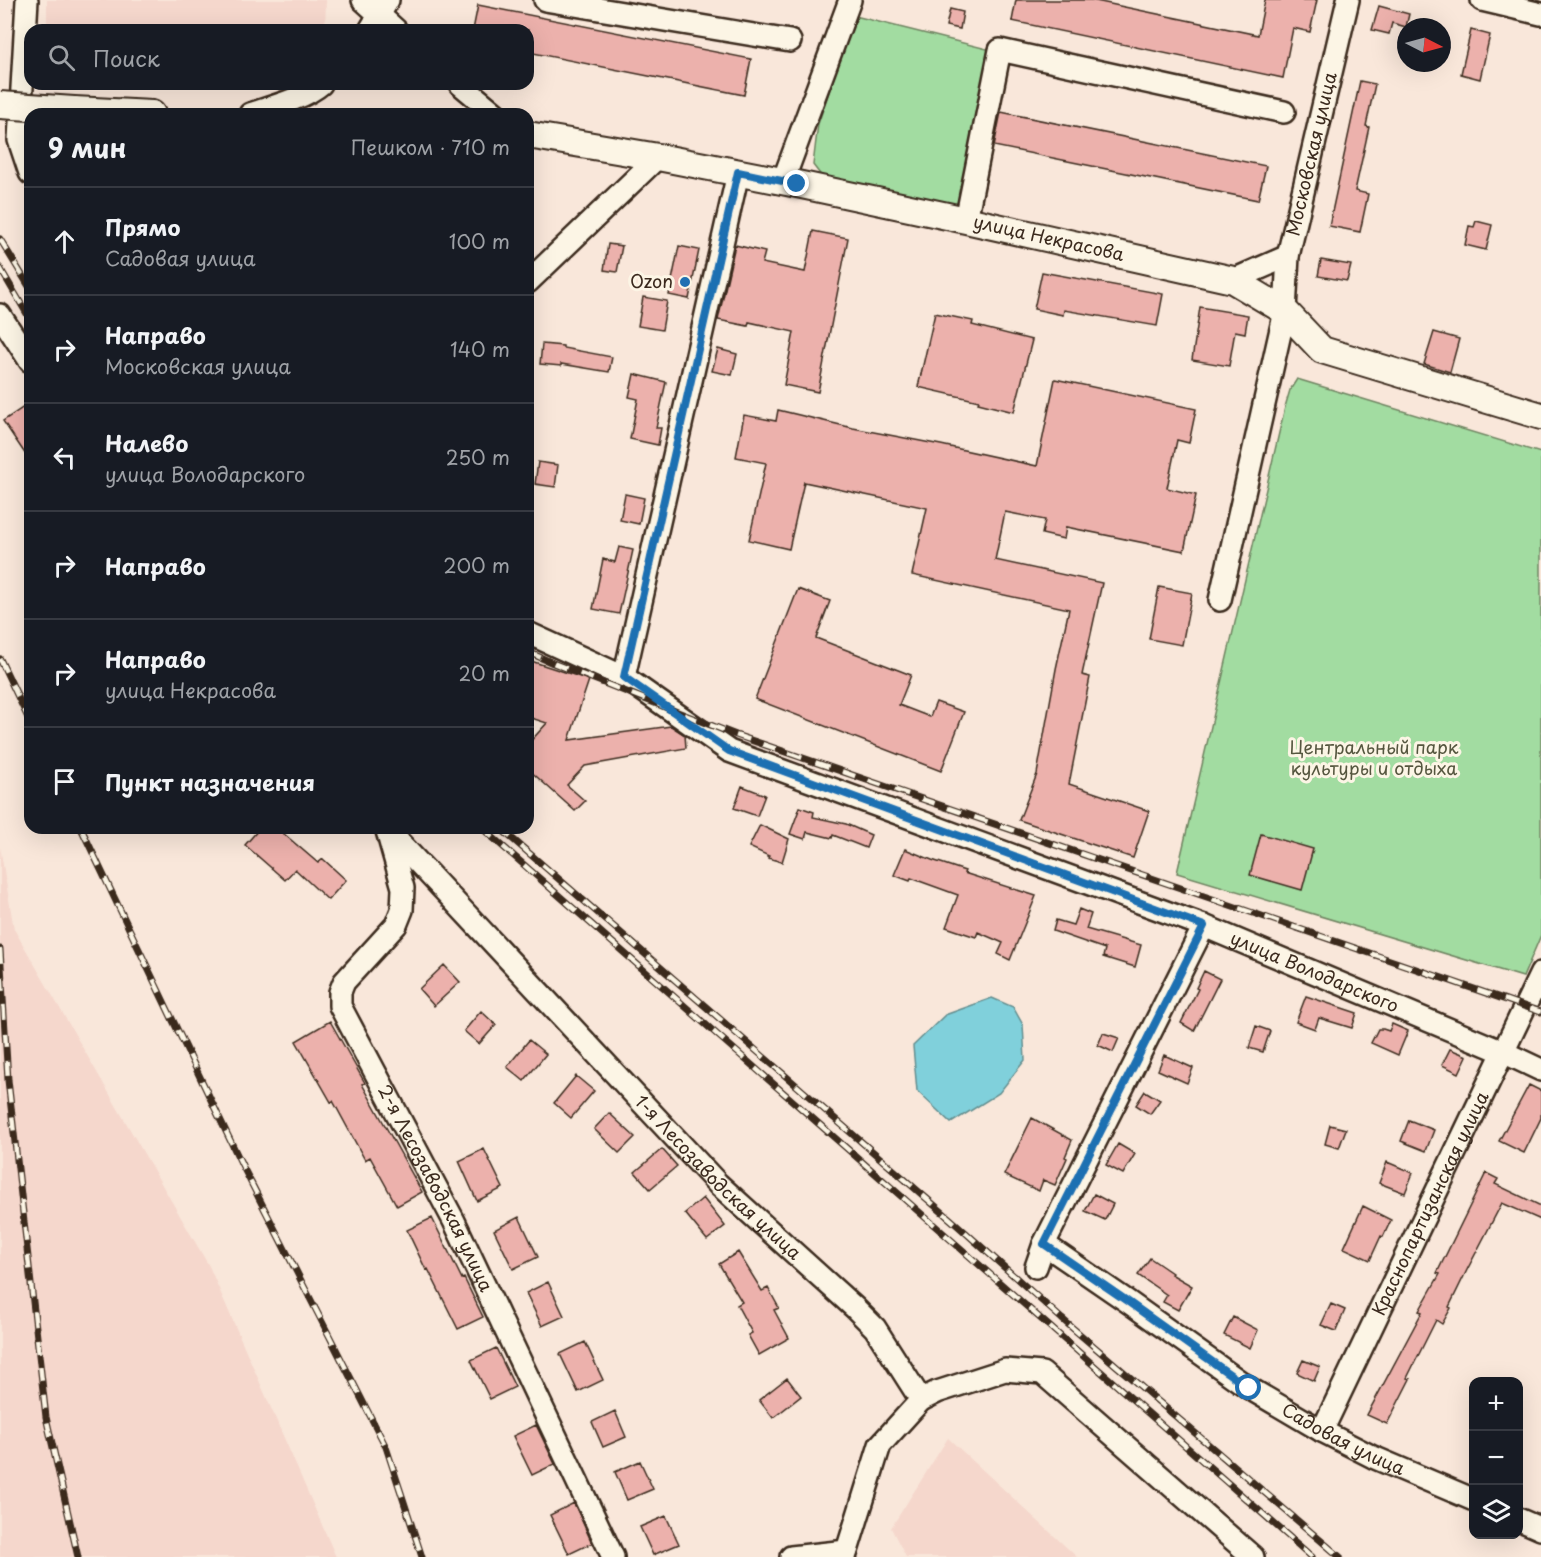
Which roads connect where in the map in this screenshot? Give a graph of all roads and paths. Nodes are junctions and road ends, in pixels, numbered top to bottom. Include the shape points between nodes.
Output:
1 (27, 0) edge
2 (545, 0) edge
3 (850, 0) edge
4 (1348, 0) edge
5 (1482, 0) edge
6 (375, 11) edge
7 (1541, 14) edge
8 (26, 24) edge
9 (389, 24) edge
10 (790, 41) dead end
11 (24, 52) edge
12 (312, 90) edge
13 (467, 90) edge
14 (0, 105) edge
15 (44, 108) edge
16 (267, 108) edge
17 (489, 108) edge
18 (1284, 112) dead end
19 (534, 136) edge
20 (24, 155) edge
21 (658, 157) junction
22 (738, 172) junction
23 (783, 181) junction
24 (966, 220) junction
25 (1288, 256) junction
26 (534, 276) edge
27 (1233, 280) junction
28 (1285, 311) junction
29 (0, 315) edge
30 (24, 352) edge
31 (1541, 416) edge
32 (1220, 600) dead end
33 (534, 636) edge
34 (624, 677) junction
35 (388, 834) edge
36 (392, 834) edge
37 (1204, 926) junction
38 (1541, 973) edge
39 (1503, 1052) junction
40 (1541, 1070) edge
41 (1044, 1244) junction
42 (1036, 1267) dead end
43 (921, 1400) junction
44 (1324, 1431) junction
45 (1469, 1498) edge
46 (1523, 1521) edge
47 (1541, 1529) edge
48 (846, 1554) edge
49 (613, 1557) edge
50 (791, 1557) edge
51 (1253, 1557) edge

1 - 8 street
2 - 10 street
3 - 23 street
4 - 25 street, Московская улица
5 - 7 street
6 - 9 street
11 - 20 street via 19,140
12 - 16 street
13 - 17 street
14 - 15 main road, bridge
18 - 24 street via 1000,50
19 - 21 main road, улица Некрасова
21 - 22 main road, улица Некрасова
21 - 26 street
22 - 23 main road, улица Некрасова
22 - 34 street
23 - 24 main road, улица Некрасова
24 - 27 main road, улица Некрасова
25 - 27 street
25 - 28 street, Московская улица
27 - 28 main road, улица Некрасова
28 - 31 main road, улица Некрасова via 1322,350
28 - 32 street, Московская улица
29 - 30 street
33 - 34 street, улица Володарского
34 - 37 street, улица Володарского via 729,751
35 - 49 street, 2-я Лесозаводская улица via 403,888 402,910 396,925 344,982 340,1006 454,1221
36 - 43 street, 1-я Лесозаводская улица via 718,1184 875,1328
37 - 39 street, улица Володарского
37 - 41 street
38 - 39 street, Краснопартизанская улица
39 - 40 street, улица Володарского
39 - 44 street, Краснопартизанская улица
41 - 42 street
41 - 44 street, Садовая улица via 1249,1388
43 - 48 street via 880,1445
43 - 51 street via 1005,1370 1042,1373
44 - 45 street, Садовая улица
46 - 47 street
48 - 50 street

